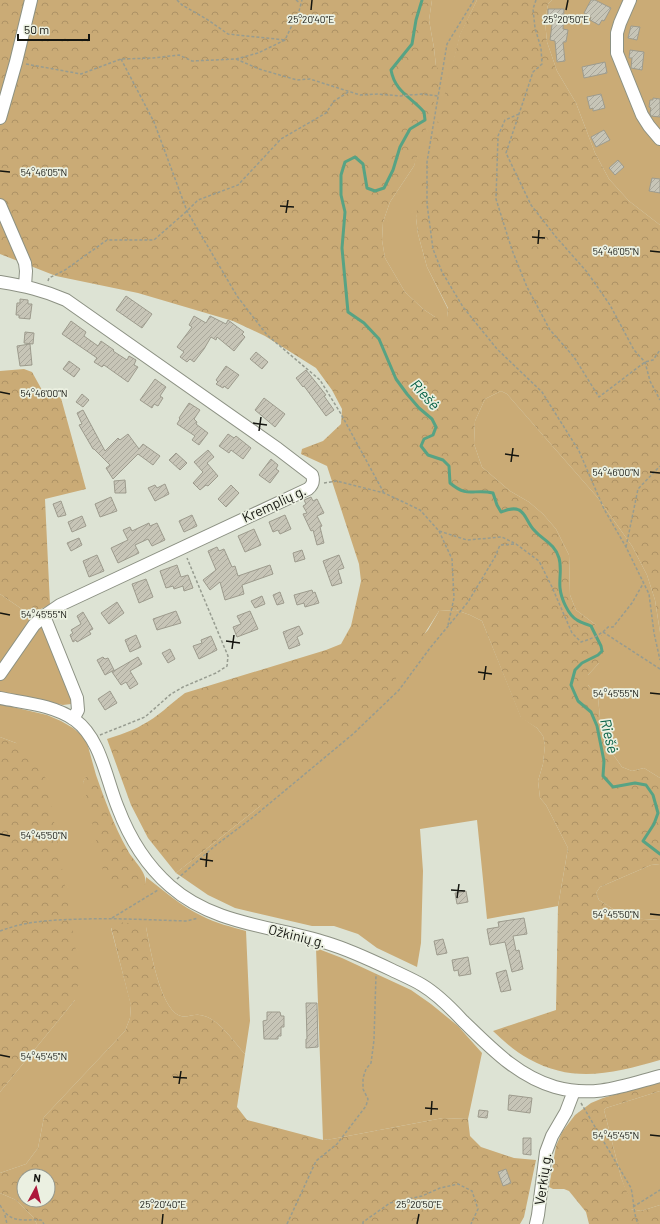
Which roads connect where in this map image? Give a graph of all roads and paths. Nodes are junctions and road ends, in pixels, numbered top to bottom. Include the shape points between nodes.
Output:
1 (31, 0) edge
2 (176, 0) edge
3 (296, 0) edge
4 (302, 0) edge
5 (474, 0) edge
6 (536, 0) edge
7 (630, 0) edge
8 (300, 3) junction
9 (285, 40) junction
10 (121, 58) junction
11 (236, 59) junction
12 (16, 62) junction
13 (350, 91) junction
14 (438, 96) junction
15 (519, 114) junction
16 (0, 118) edge
17 (660, 139) edge
18 (0, 205) edge
19 (187, 211) junction
20 (0, 282) edge
21 (25, 286) junction
22 (44, 291) junction
23 (660, 350) edge
24 (645, 362) junction
25 (660, 400) edge
26 (660, 466) edge
27 (324, 483) dead end
28 (384, 494) junction
29 (439, 531) junction
30 (516, 544) junction
31 (182, 547) junction
32 (626, 547) junction
33 (644, 582) junction
34 (44, 616) junction
35 (448, 627) junction
36 (603, 632) junction
37 (660, 660) edge
38 (660, 669) edge
39 (0, 674) edge
40 (0, 698) edge
41 (74, 719) junction
42 (92, 738) junction
43 (168, 884) junction
44 (205, 909) junction
45 (112, 918) junction
46 (0, 931) edge
47 (378, 963) junction
48 (660, 1076) edge
49 (574, 1091) junction
50 (660, 1190) edge
51 (0, 1205) edge
52 (633, 1207) junction
53 (4, 1213) junction
54 (7, 1224) edge
55 (44, 1224) edge
56 (287, 1224) edge
57 (363, 1224) edge
58 (471, 1224) edge
59 (536, 1224) edge
60 (638, 1224) edge

1 - 12 street
2 - 9 path via 228,34
3 - 8 path
4 - 8 path
5 - 14 path via 447,44
6 - 15 path via 533,9 542,64 533,72
7 - 17 street via 617,33 618,53 642,115
8 - 9 path via 298,15
9 - 11 path via 258,53
10 - 11 path via 179,55 192,61
10 - 12 path via 81,74
10 - 19 path via 154,122
11 - 13 path via 297,80 310,79
12 - 16 street
13 - 14 path via 360,95
13 - 19 path via 334,101 326,113 281,138 238,185 198,200
14 - 32 path via 426,162 427,204 433,249 442,272 463,307 497,348 542,392 579,451 604,509
15 - 24 path via 506,153 531,206 587,272 610,305 634,350
15 - 24 path via 505,120 498,136 496,199 527,287 550,330 574,357 600,397
18 - 21 street via 25,263
19 - 22 path via 154,240 107,240 65,270 49,278
19 - 28 path via 237,296 268,335 320,380
20 - 21 street, Kremplių g.
21 - 22 street, Kremplių g.
22 - 31 street, Kremplių g. via 66,300 312,475 314,480 308,489
23 - 24 path via 653,360
24 - 25 path via 650,381
26 - 32 path via 638,489
27 - 28 path via 337,481
28 - 29 path via 420,510
29 - 30 path via 467,540 502,537
29 - 35 path via 452,559 454,598
30 - 35 path via 500,545 468,602
30 - 36 path via 538,561 572,633 581,642
31 - 34 street, Kremplių g. via 60,605
31 - 42 path via 228,656 227,666 171,694 145,717
32 - 33 path
33 - 36 path via 613,628 608,627
33 - 37 path via 649,594
34 - 39 street, Kremplių g. via 34,625
34 - 41 street via 77,698 78,710
35 - 43 path via 399,690 353,734
36 - 38 path
40 - 41 street, Ožkinių g. via 42,706
41 - 42 street, Ožkinių g.
42 - 43 street, Ožkinių g. via 132,838 143,857
43 - 44 street, Ožkinių g.
43 - 45 path
44 - 45 path via 198,918 187,921
44 - 47 street, Ožkinių g. via 250,925 327,943
45 - 46 path via 37,921
47 - 49 street, Ožkinių g. via 431,991 514,1066 540,1081
47 - 56 path via 371,1063 363,1078 363,1089 368,1099 366,1106 337,1144 316,1161
48 - 49 street, Ožkinių g. via 605,1091
49 - 52 path via 631,1188
49 - 59 street, Verkių g. via 546,1152
50 - 52 path
51 - 53 path
52 - 60 path
53 - 54 path
53 - 55 path via 13,1219 41,1220
57 - 58 path via 390,1203 458,1184 472,1191 478,1209

